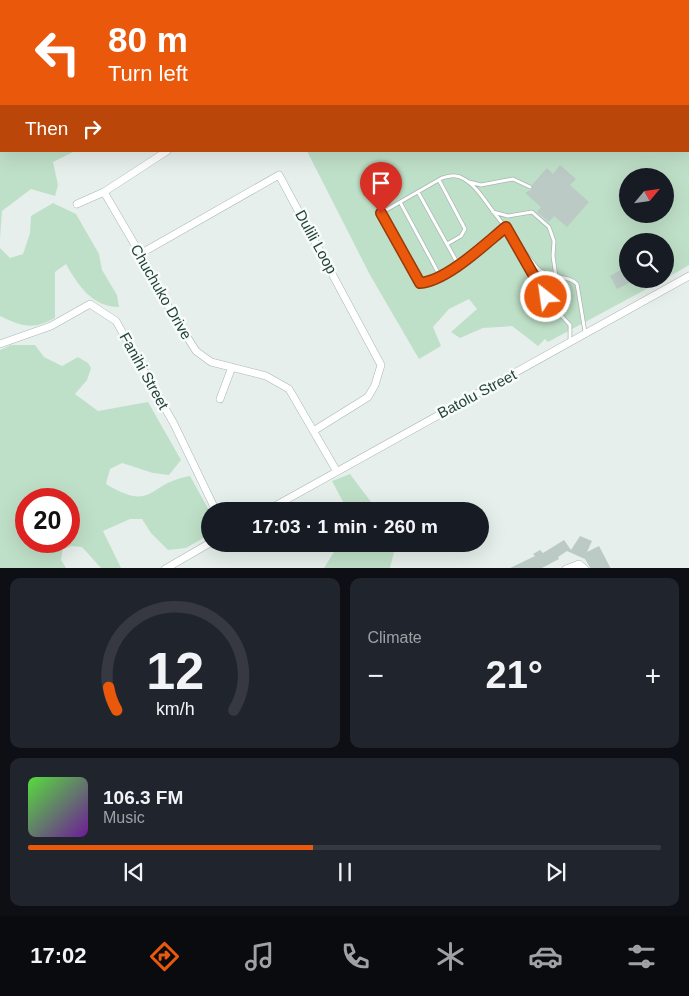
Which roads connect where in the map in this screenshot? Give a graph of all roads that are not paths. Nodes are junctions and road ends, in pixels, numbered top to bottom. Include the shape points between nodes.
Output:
1 (165, 152) edge
2 (439, 180) junction
3 (468, 182) junction
4 (530, 187) dead end
5 (104, 192) junction
6 (418, 192) junction
7 (400, 202) junction
8 (77, 204) dead end
9 (494, 212) junction
10 (504, 226) junction
11 (447, 244) junction
12 (140, 254) junction
13 (458, 264) junction
14 (440, 276) junction
15 (689, 276) edge
16 (556, 277) junction
17 (546, 297) junction
18 (583, 337) junction
19 (0, 344) edge
20 (569, 345) junction
21 (232, 367) junction
22 (220, 399) dead end
23 (315, 430) junction
24 (336, 470) junction
25 (212, 502) edge
26 (281, 502) edge
27 (201, 548) edge
28 (164, 568) edge
29 (566, 568) edge
30 (585, 568) edge

1 - 5 street
2 - 3 lane via 453,175
2 - 6 lane
2 - 11 lane via 465,230
3 - 4 lane via 481,185 513,179
3 - 9 lane
5 - 8 street
5 - 12 street, Chuchuko Drive
6 - 7 lane
6 - 11 lane
7 - 14 lane
7 - 14 lane via 381,213 420,283
9 - 10 lane
9 - 16 lane via 508,216 532,212 549,227 554,241
10 - 13 lane
10 - 16 lane via 539,270
10 - 17 lane
11 - 13 lane
12 - 21 street, Chuchuko Drive via 196,351 210,362
12 - 23 street, Dulili Loop via 279,175 381,365 368,397
13 - 14 lane
15 - 18 street, Batolu Street
16 - 17 lane
16 - 18 lane via 570,279 579,288 580,310 586,328
17 - 20 lane via 570,325
18 - 20 street, Batolu Street
19 - 25 street, Fanihi Street via 51,326 90,304 116,321 174,424
20 - 24 street, Batolu Street
21 - 22 street
21 - 23 street, Chuchuko Drive via 266,376 289,389
23 - 24 street, Chuchuko Drive
24 - 26 street, Batolu Street
27 - 28 street
29 - 30 street via 579,564

